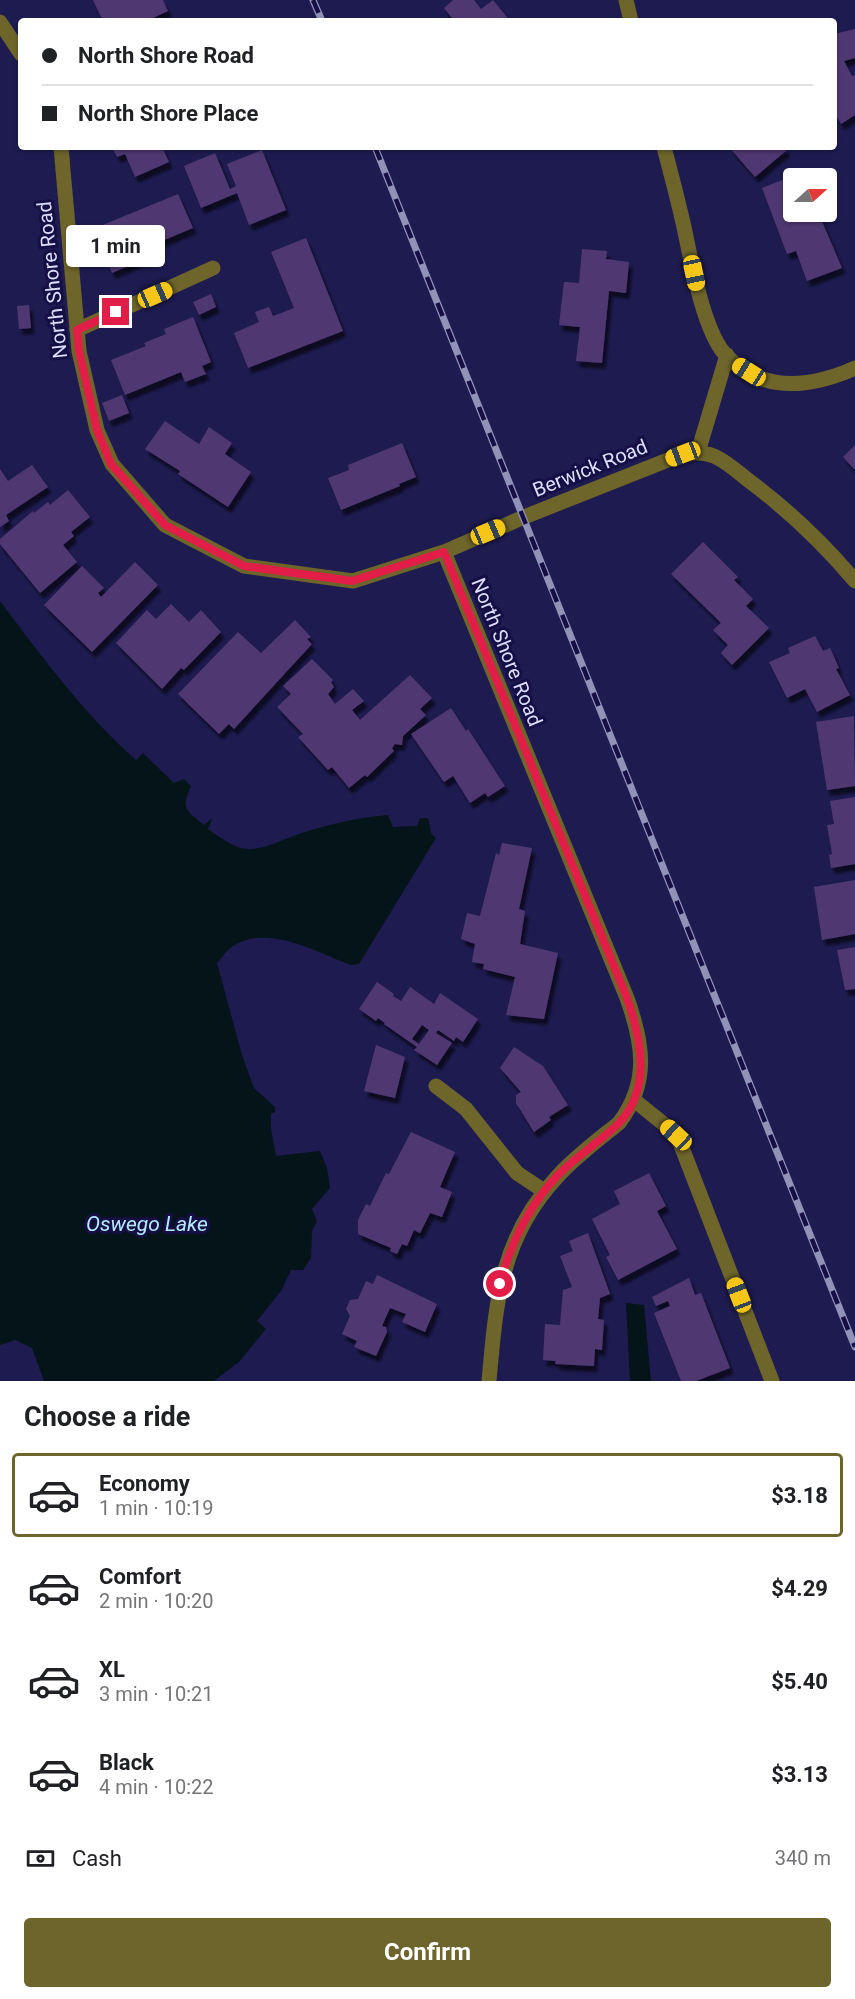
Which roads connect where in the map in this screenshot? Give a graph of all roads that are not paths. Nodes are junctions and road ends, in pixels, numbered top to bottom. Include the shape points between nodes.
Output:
1 (626, 0) edge
2 (631, 18) edge
3 (0, 22) edge
4 (18, 49) edge
5 (61, 150) edge
6 (665, 150) edge
7 (213, 268) dead end
8 (77, 330) junction
9 (727, 355) junction
10 (855, 368) edge
11 (698, 452) junction
12 (444, 552) junction
13 (855, 581) edge
14 (436, 1086) dead end
15 (634, 1100) junction
16 (544, 1191) junction
17 (489, 1381) edge
18 (772, 1381) edge

1 - 2 street
3 - 4 street
5 - 8 street, North Shore Road
6 - 9 street via 698,292 711,328
7 - 8 street
8 - 12 street, North Shore Road via 97,430 111,464 165,525 244,566 352,581
9 - 10 street via 749,372 781,383 814,383
9 - 11 street
11 - 12 street, Berwick Road via 683,454 524,516
11 - 13 street via 726,463 769,496 807,529
12 - 15 street, North Shore Road via 634,1018 641,1068
14 - 16 street via 466,1109 517,1173
15 - 16 street, North Shore Road via 619,1123
15 - 18 street via 679,1140
16 - 17 street, North Shore Road via 506,1263

